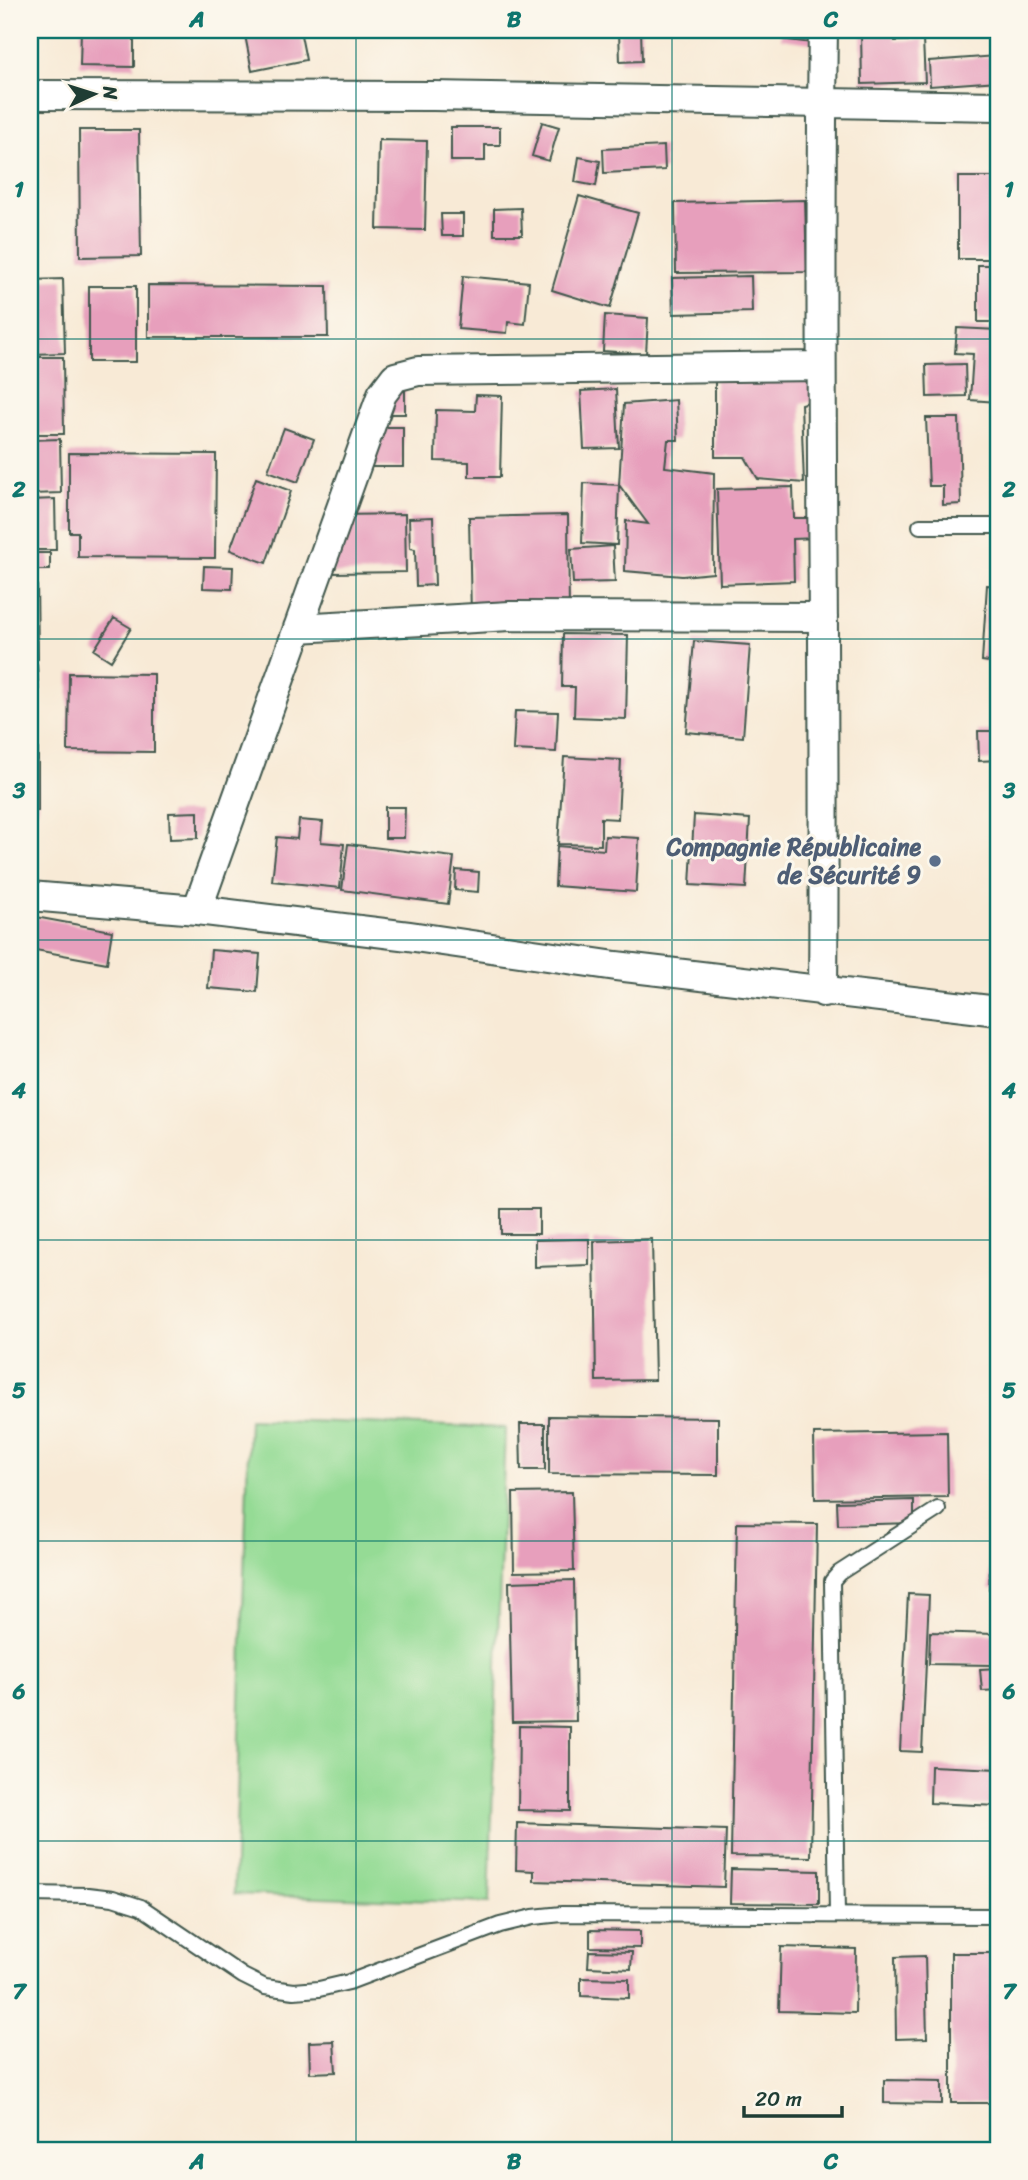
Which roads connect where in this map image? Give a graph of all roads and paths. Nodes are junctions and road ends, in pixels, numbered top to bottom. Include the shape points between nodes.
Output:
1 (824, 30) edge
2 (30, 95) edge
3 (822, 104) junction
4 (998, 106) edge
5 (821, 366) junction
6 (920, 526) dead end
7 (998, 526) edge
8 (823, 617) junction
9 (298, 628) junction
10 (30, 895) edge
11 (197, 910) junction
12 (823, 992) junction
13 (998, 1011) edge
14 (938, 1509) dead end
15 (30, 1894) edge
16 (836, 1916) junction
17 (998, 1916) edge

1 - 3 street
2 - 3 street via 433,96
3 - 4 street
3 - 5 street
5 - 8 street
5 - 9 street via 418,371 395,377 382,394
6 - 7 lane
8 - 9 street via 510,616
8 - 12 street
9 - 11 street
10 - 11 street
11 - 12 street
12 - 13 street
14 - 16 lane via 832,1581
15 - 16 lane via 88,1895 141,1907 243,1976 265,1987 294,1991 349,1982 533,1917
16 - 17 lane

